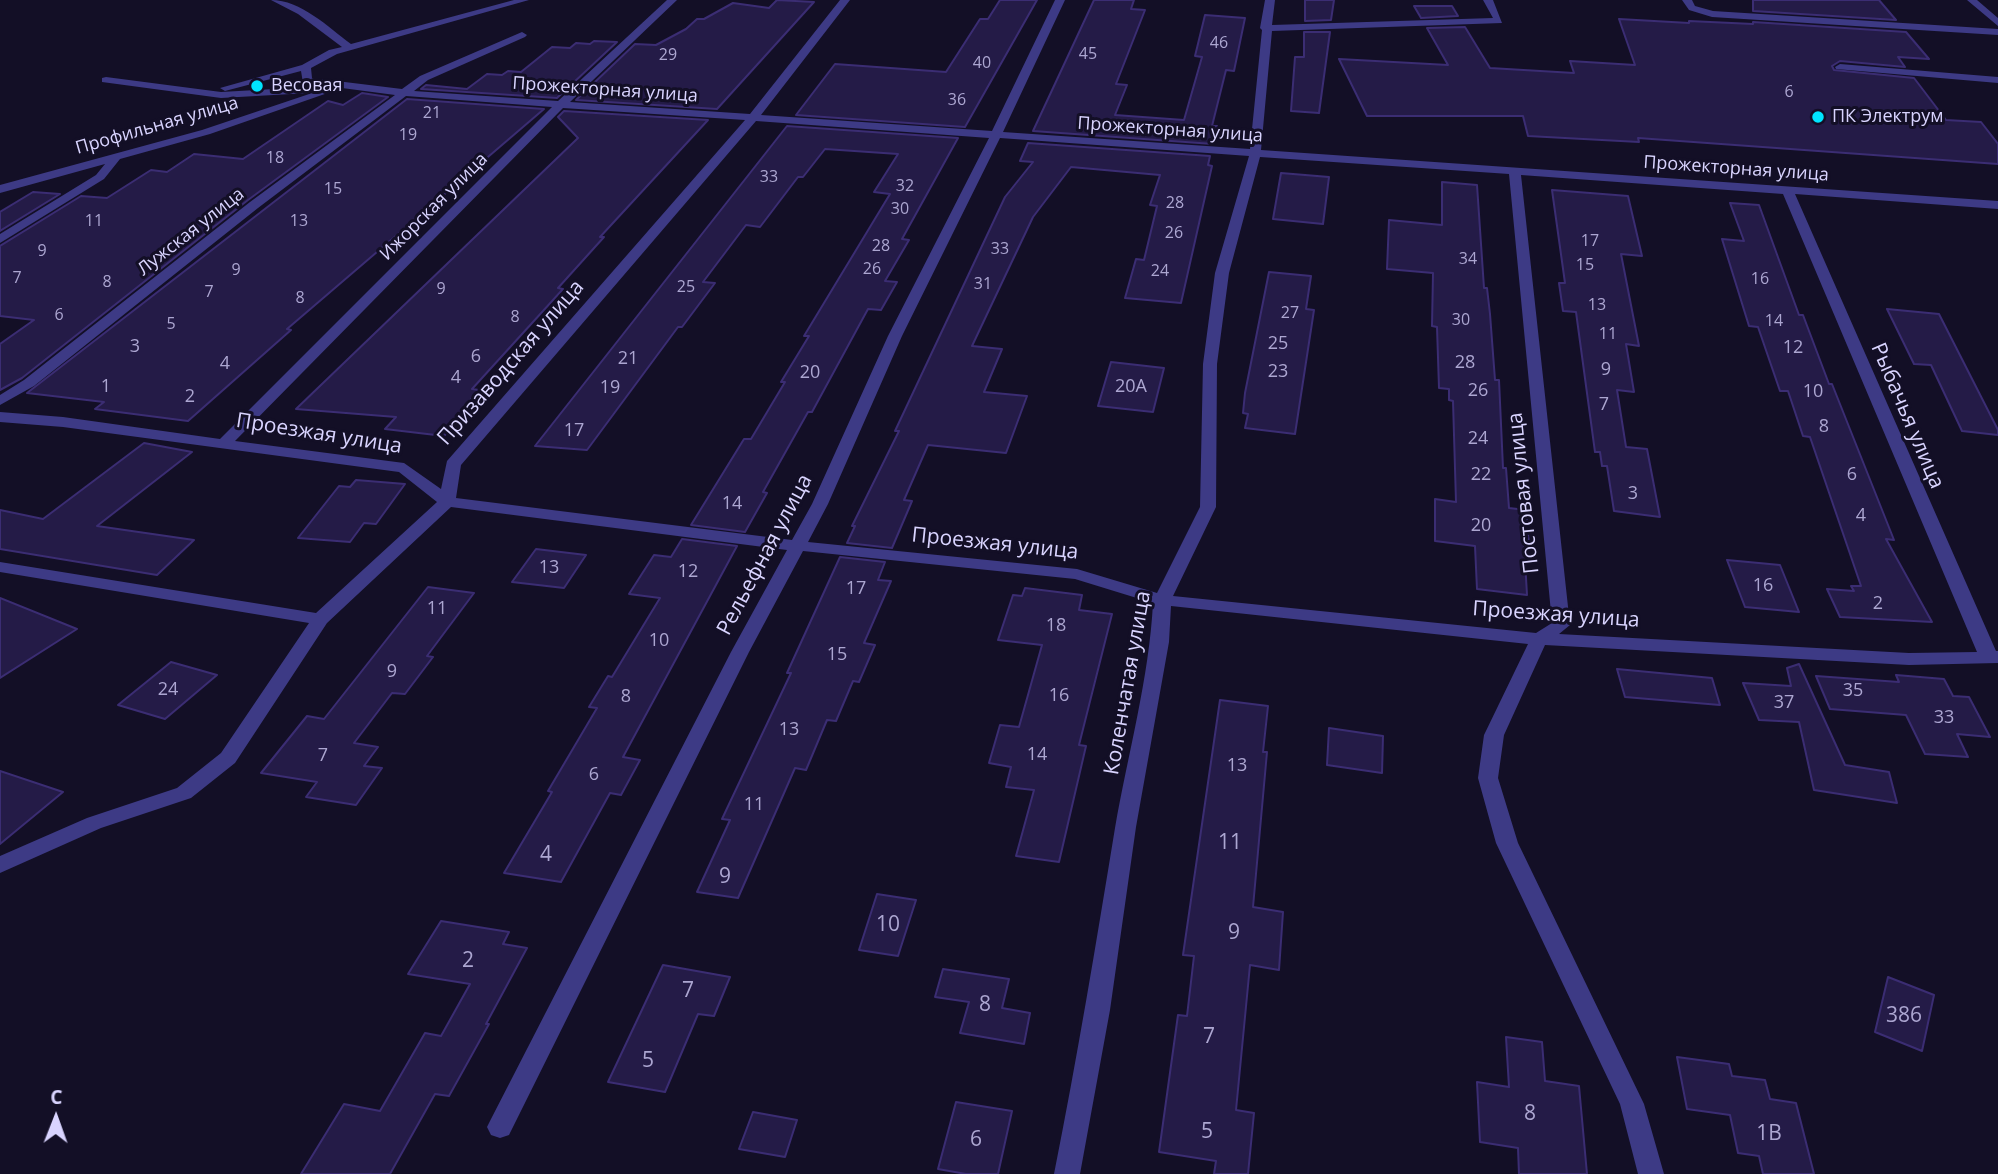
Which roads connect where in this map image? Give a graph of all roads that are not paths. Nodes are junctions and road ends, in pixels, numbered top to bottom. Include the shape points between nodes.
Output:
1 (276, 0) edge
2 (524, 0) edge
3 (672, 0) edge
4 (845, 0) edge
5 (1060, 0) edge
6 (1270, 0) edge
7 (1488, 0) edge
8 (1687, 0) edge
9 (1972, 0) edge
10 (1998, 23) edge
11 (1265, 28) junction
12 (1998, 32) edge
13 (522, 35) dead end
14 (350, 48) junction
15 (306, 67) junction
16 (1840, 67) dead end
17 (106, 80) dead end
18 (1998, 80) edge
19 (340, 87) junction
20 (204, 93) junction
21 (405, 93) junction
22 (561, 104) junction
23 (753, 118) junction
24 (996, 135) junction
25 (1255, 153) junction
26 (116, 157) junction
27 (1515, 171) junction
28 (0, 189) edge
29 (1788, 191) junction
30 (1998, 205) edge
31 (0, 239) edge
32 (0, 401) edge
33 (0, 417) edge
34 (224, 443) junction
35 (447, 502) junction
36 (799, 545) junction
37 (0, 567) edge
38 (1162, 600) junction
39 (320, 619) junction
40 (1539, 639) junction
41 (1993, 657) edge
42 (0, 865) edge
43 (500, 1127) dead end
44 (1067, 1174) edge
45 (1651, 1174) edge

1 - 14 street via 301,12
2 - 14 street
3 - 22 street, Ижорская улица
4 - 23 street, Призаводская улица
5 - 24 street, Рельефная улица
6 - 11 street, Коленчатая улица
7 - 11 street via 1499,21
8 - 12 street via 1692,9 1712,14
9 - 10 street
11 - 25 street, Коленчатая улица
13 - 21 street, Лужская улица via 424,78
14 - 15 street
15 - 19 street via 307,81
15 - 20 street
16 - 18 street
17 - 20 street
19 - 20 street via 287,93
19 - 21 street, Прожекторная улица
19 - 26 street, Профильная улица
21 - 22 street, Прожекторная улица
21 - 32 street, Лужская улица
22 - 23 street, Прожекторная улица
22 - 34 street, Ижорская улица
23 - 24 street, Прожекторная улица
23 - 35 street, Призаводская улица via 453,464
24 - 25 street, Прожекторная улица
24 - 36 street, Рельефная улица via 895,336
25 - 27 street, Прожекторная улица
25 - 38 street, Коленчатая улица via 1219,295 1210,364 1208,507
26 - 28 street, Профильная улица
26 - 31 street via 100,177
27 - 29 street, Прожекторная улица
27 - 40 street, Постовая улица via 1562,625
29 - 30 street, Прожекторная улица
29 - 41 street, Рыбачья улица
33 - 34 street, Проезжая улица
34 - 35 street, Проезжая улица via 404,468
35 - 36 street, Проезжая улица
35 - 39 street
36 - 38 street, Проезжая улица via 1077,574
36 - 43 street, Рельефная улица via 740,652
37 - 39 street
38 - 40 street, Проезжая улица
38 - 44 street, Коленчатая улица via 1160,642
39 - 42 street via 228,758 184,793 94,823
40 - 41 street, Проезжая улица via 1909,659
40 - 45 street, Постовая улица via 1494,735 1488,778 1507,844 1632,1104

